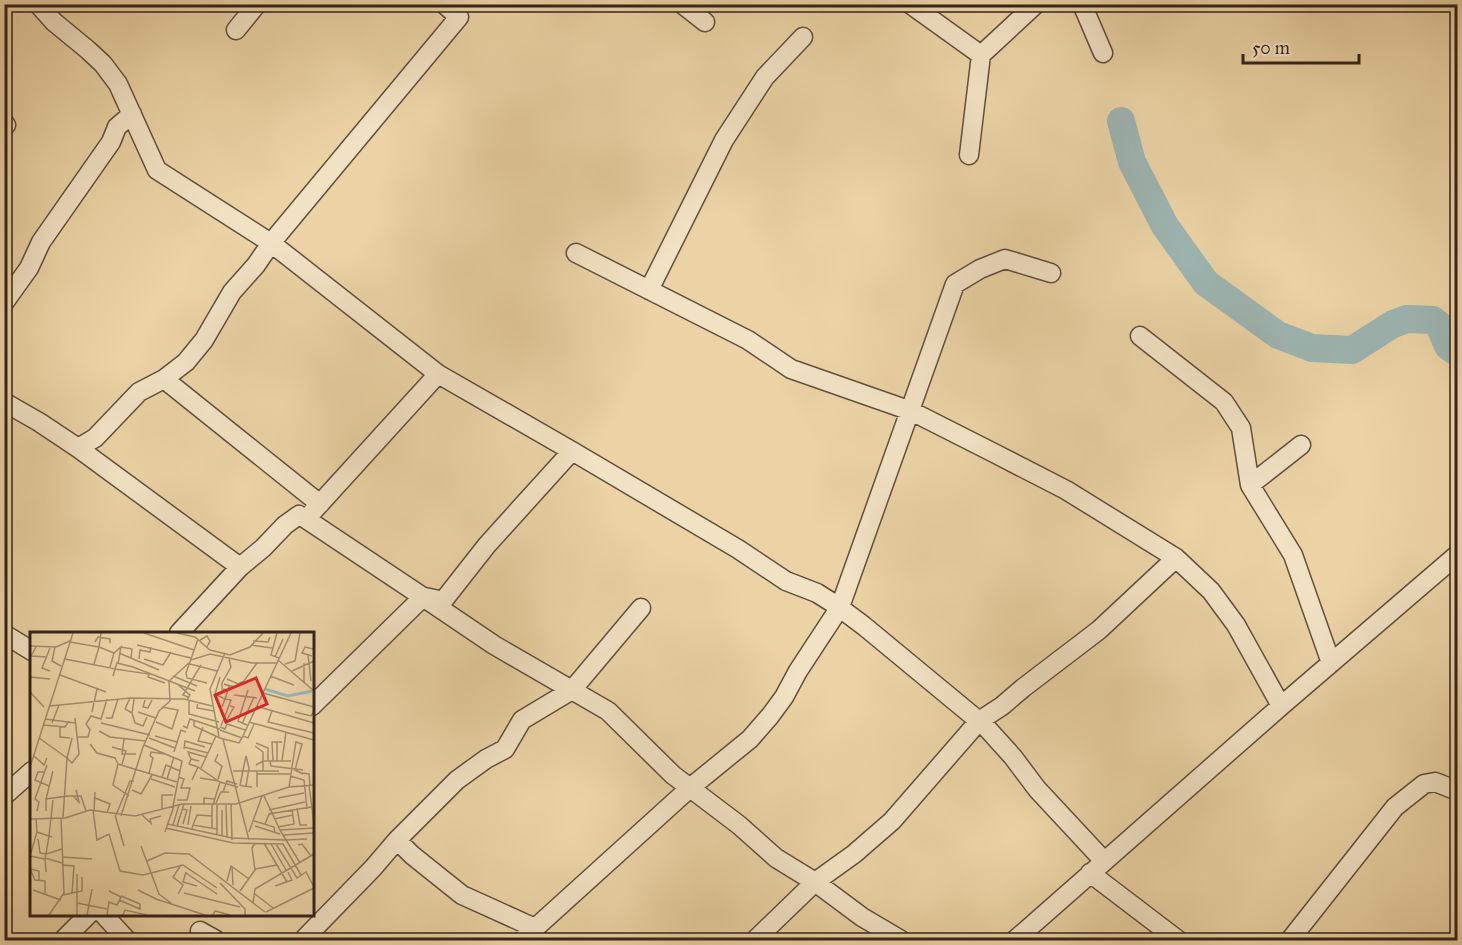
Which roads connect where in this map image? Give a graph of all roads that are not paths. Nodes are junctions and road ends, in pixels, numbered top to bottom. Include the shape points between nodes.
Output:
1 (38, 4) edge
2 (257, 4) edge
3 (444, 4) edge
4 (682, 4) edge
5 (910, 4) edge
6 (1036, 4) edge
7 (1082, 4) edge
8 (464, 11) edge
9 (705, 22) dead end
10 (236, 30) dead end
11 (803, 37) dead end
12 (1103, 53) dead end
13 (981, 54) junction
14 (132, 114) junction
15 (969, 155) dead end
16 (271, 243) junction
17 (576, 253) dead end
18 (1051, 273) dead end
19 (650, 290) junction
20 (4, 303) edge
21 (1140, 336) dead end
22 (438, 374) junction
23 (164, 379) junction
24 (4, 402) edge
25 (910, 411) junction
26 (1301, 445) dead end
27 (78, 448) junction
28 (572, 451) junction
29 (1250, 485) junction
30 (320, 504) junction
31 (306, 519) junction
32 (1458, 554) edge
33 (1176, 558) junction
34 (240, 567) junction
35 (423, 597) junction
36 (840, 607) junction
37 (641, 608) dead end
38 (180, 632) edge
39 (4, 634) edge
40 (30, 650) edge
41 (1331, 663) junction
42 (572, 690) junction
43 (314, 704) edge
44 (1281, 706) junction
45 (979, 721) junction
46 (30, 773) edge
47 (691, 787) junction
48 (1458, 791) edge
49 (4, 796) edge
50 (397, 840) junction
51 (1104, 861) junction
52 (1090, 873) junction
53 (815, 882) junction
54 (88, 915) edge
55 (104, 915) edge
56 (200, 931) dead end
57 (529, 934) edge
58 (63, 940) edge
59 (127, 940) edge
60 (216, 940) edge
61 (303, 940) edge
62 (755, 940) edge
63 (901, 940) edge
64 (1015, 940) edge
65 (1178, 940) edge
66 (1290, 940) edge

1 - 14 street via 103,64
2 - 10 street
3 - 8 street
4 - 9 street
5 - 13 street
6 - 13 street
7 - 12 street
8 - 16 street
11 - 19 street via 765,76 724,140
13 - 15 street
14 - 16 street via 157,170
14 - 20 street via 117,127 111,142
16 - 22 street
16 - 23 street via 232,292 204,340 186,362
17 - 19 street
18 - 25 street via 1005,259 955,284
19 - 25 street via 748,340 791,369
21 - 29 street via 1224,402 1241,428
22 - 28 street
22 - 30 street
23 - 27 street via 139,392 95,438
23 - 30 street
24 - 27 street
25 - 33 street via 1066,490
25 - 36 street
26 - 29 street
27 - 34 street
28 - 35 street via 442,601
28 - 36 street via 786,581
29 - 41 street via 1293,555
30 - 31 street
31 - 34 street via 299,515 285,525
31 - 35 street
32 - 41 street
33 - 44 street via 1211,591 1236,624
33 - 45 street via 1099,630
34 - 38 street
35 - 42 street via 494,645
35 - 43 street
36 - 45 street
36 - 47 street via 770,716 750,739
37 - 42 street
39 - 40 street
41 - 44 street
42 - 47 street via 609,711 649,753
42 - 50 street via 522,720 505,749 457,780
44 - 51 street
45 - 51 street
45 - 53 street via 892,821
46 - 49 street
47 - 53 street via 776,858
47 - 57 street
48 - 66 street via 1435,782 1424,784 1395,807
50 - 57 street via 462,895
50 - 61 street
51 - 52 street
52 - 64 street
52 - 65 street
53 - 62 street
53 - 63 street
54 - 58 street
55 - 59 street
56 - 60 street

